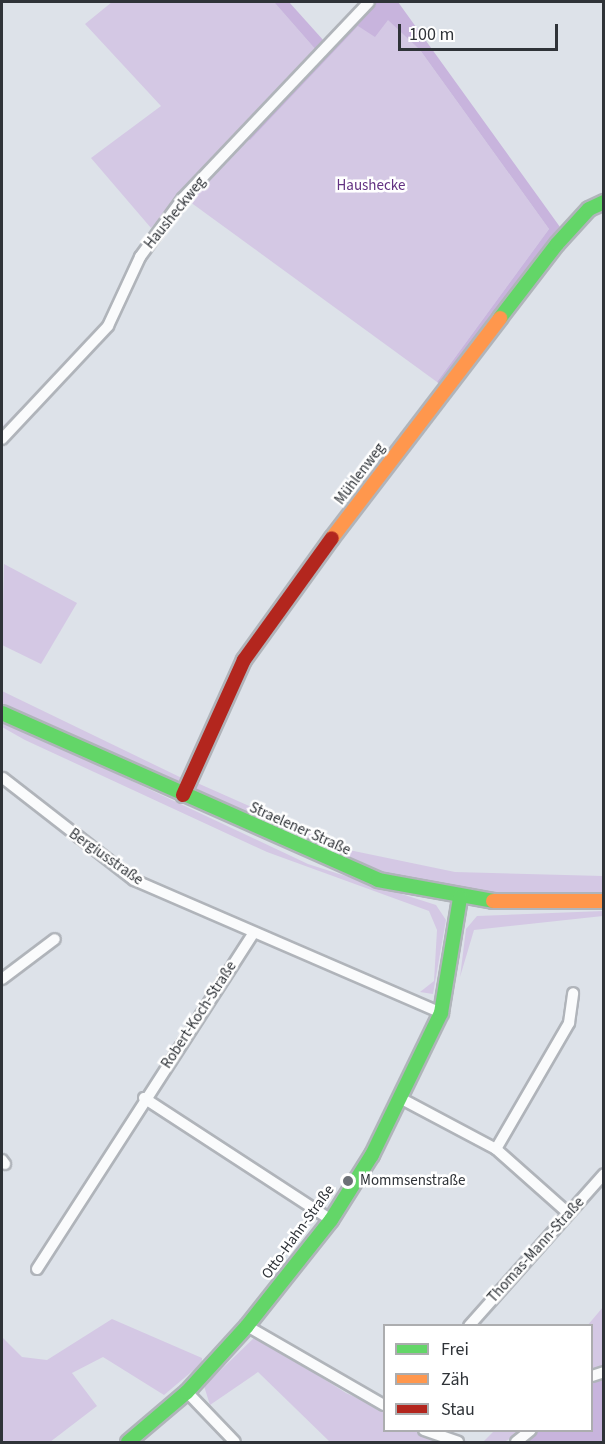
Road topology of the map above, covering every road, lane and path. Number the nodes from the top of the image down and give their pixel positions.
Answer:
1 (369, 2) edge
2 (603, 202) edge
3 (2, 439) edge
4 (2, 713) edge
5 (3, 778) dead end
6 (183, 795) junction
7 (460, 898) junction
8 (603, 901) edge
9 (253, 934) junction
10 (56, 939) dead end
11 (2, 979) edge
12 (573, 993) dead end
13 (441, 1013) junction
14 (144, 1098) junction
15 (400, 1098) junction
16 (496, 1149) junction
17 (603, 1174) edge
18 (568, 1213) junction
19 (331, 1220) junction
20 (37, 1269) dead end
21 (471, 1324) edge
22 (247, 1326) junction
23 (187, 1392) junction
24 (383, 1404) edge
25 (427, 1432) edge
26 (530, 1432) edge
27 (128, 1443) edge
28 (235, 1443) edge
29 (458, 1443) edge
30 (516, 1443) edge

1 - 3 street, Hausheckweg
2 - 6 street, Mühlenweg
4 - 6 street, Straelener Straße
5 - 9 street, Bergiusstraße
6 - 7 street, Straelener Straße
7 - 8 street, Straelener Straße
7 - 13 street, Otto-Hahn-Straße
9 - 13 street
9 - 14 street, Robert-Koch-Straße
10 - 11 street
12 - 16 street
13 - 15 street, Otto-Hahn-Straße
14 - 19 street
14 - 20 street, Robert-Koch-Straße
15 - 16 street
15 - 19 street, Otto-Hahn-Straße
16 - 18 street
17 - 18 street, Thomas-Mann-Straße
18 - 21 street, Thomas-Mann-Straße
19 - 22 street, Otto-Hahn-Straße
22 - 23 street, Otto-Hahn-Straße
22 - 24 street
23 - 27 street, Otto-Hahn-Straße
23 - 28 street
25 - 29 street
26 - 30 street

